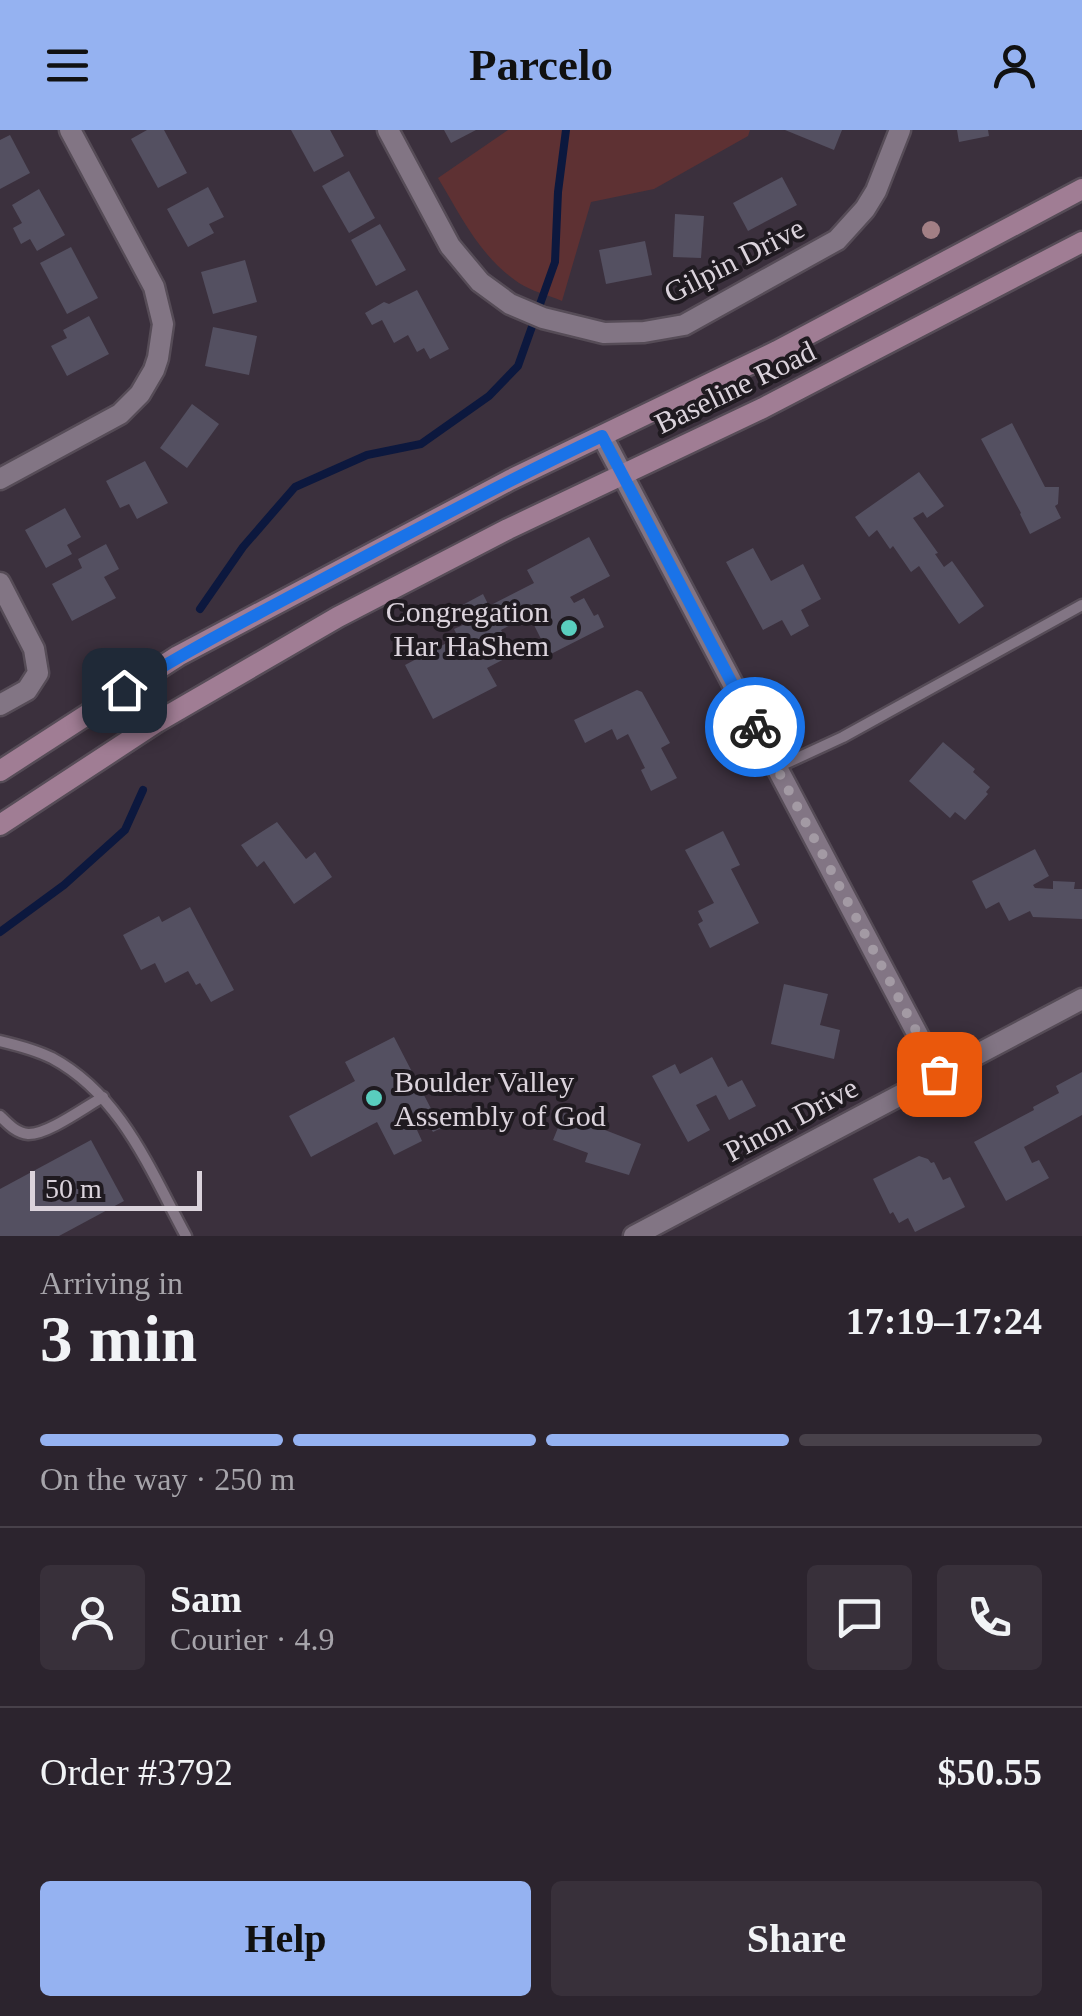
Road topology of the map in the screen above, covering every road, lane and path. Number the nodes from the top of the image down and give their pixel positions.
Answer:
1 (70, 130) edge
2 (388, 130) edge
3 (900, 130) edge
4 (1082, 188) edge
5 (1082, 242) edge
6 (602, 436) junction
7 (622, 476) junction
8 (0, 480) edge
9 (0, 583) edge
10 (1082, 605) edge
11 (0, 705) edge
12 (777, 768) junction
13 (0, 771) edge
14 (0, 825) edge
15 (1082, 998) edge
16 (0, 1040) edge
17 (939, 1074) junction
18 (102, 1097) junction
19 (0, 1116) edge
20 (186, 1236) edge
21 (634, 1236) edge

1 - 8 street
2 - 3 street, Gilpin Drive
4 - 6 main road, Baseline Road
5 - 7 main road, Baseline Road
6 - 7 street
6 - 13 main road, Baseline Road
7 - 12 street
7 - 14 main road, Baseline Road
9 - 11 street
10 - 12 lane
12 - 17 street
15 - 17 street, Pinon Drive
16 - 18 lane
17 - 21 street, Pinon Drive
18 - 19 lane
18 - 20 lane

